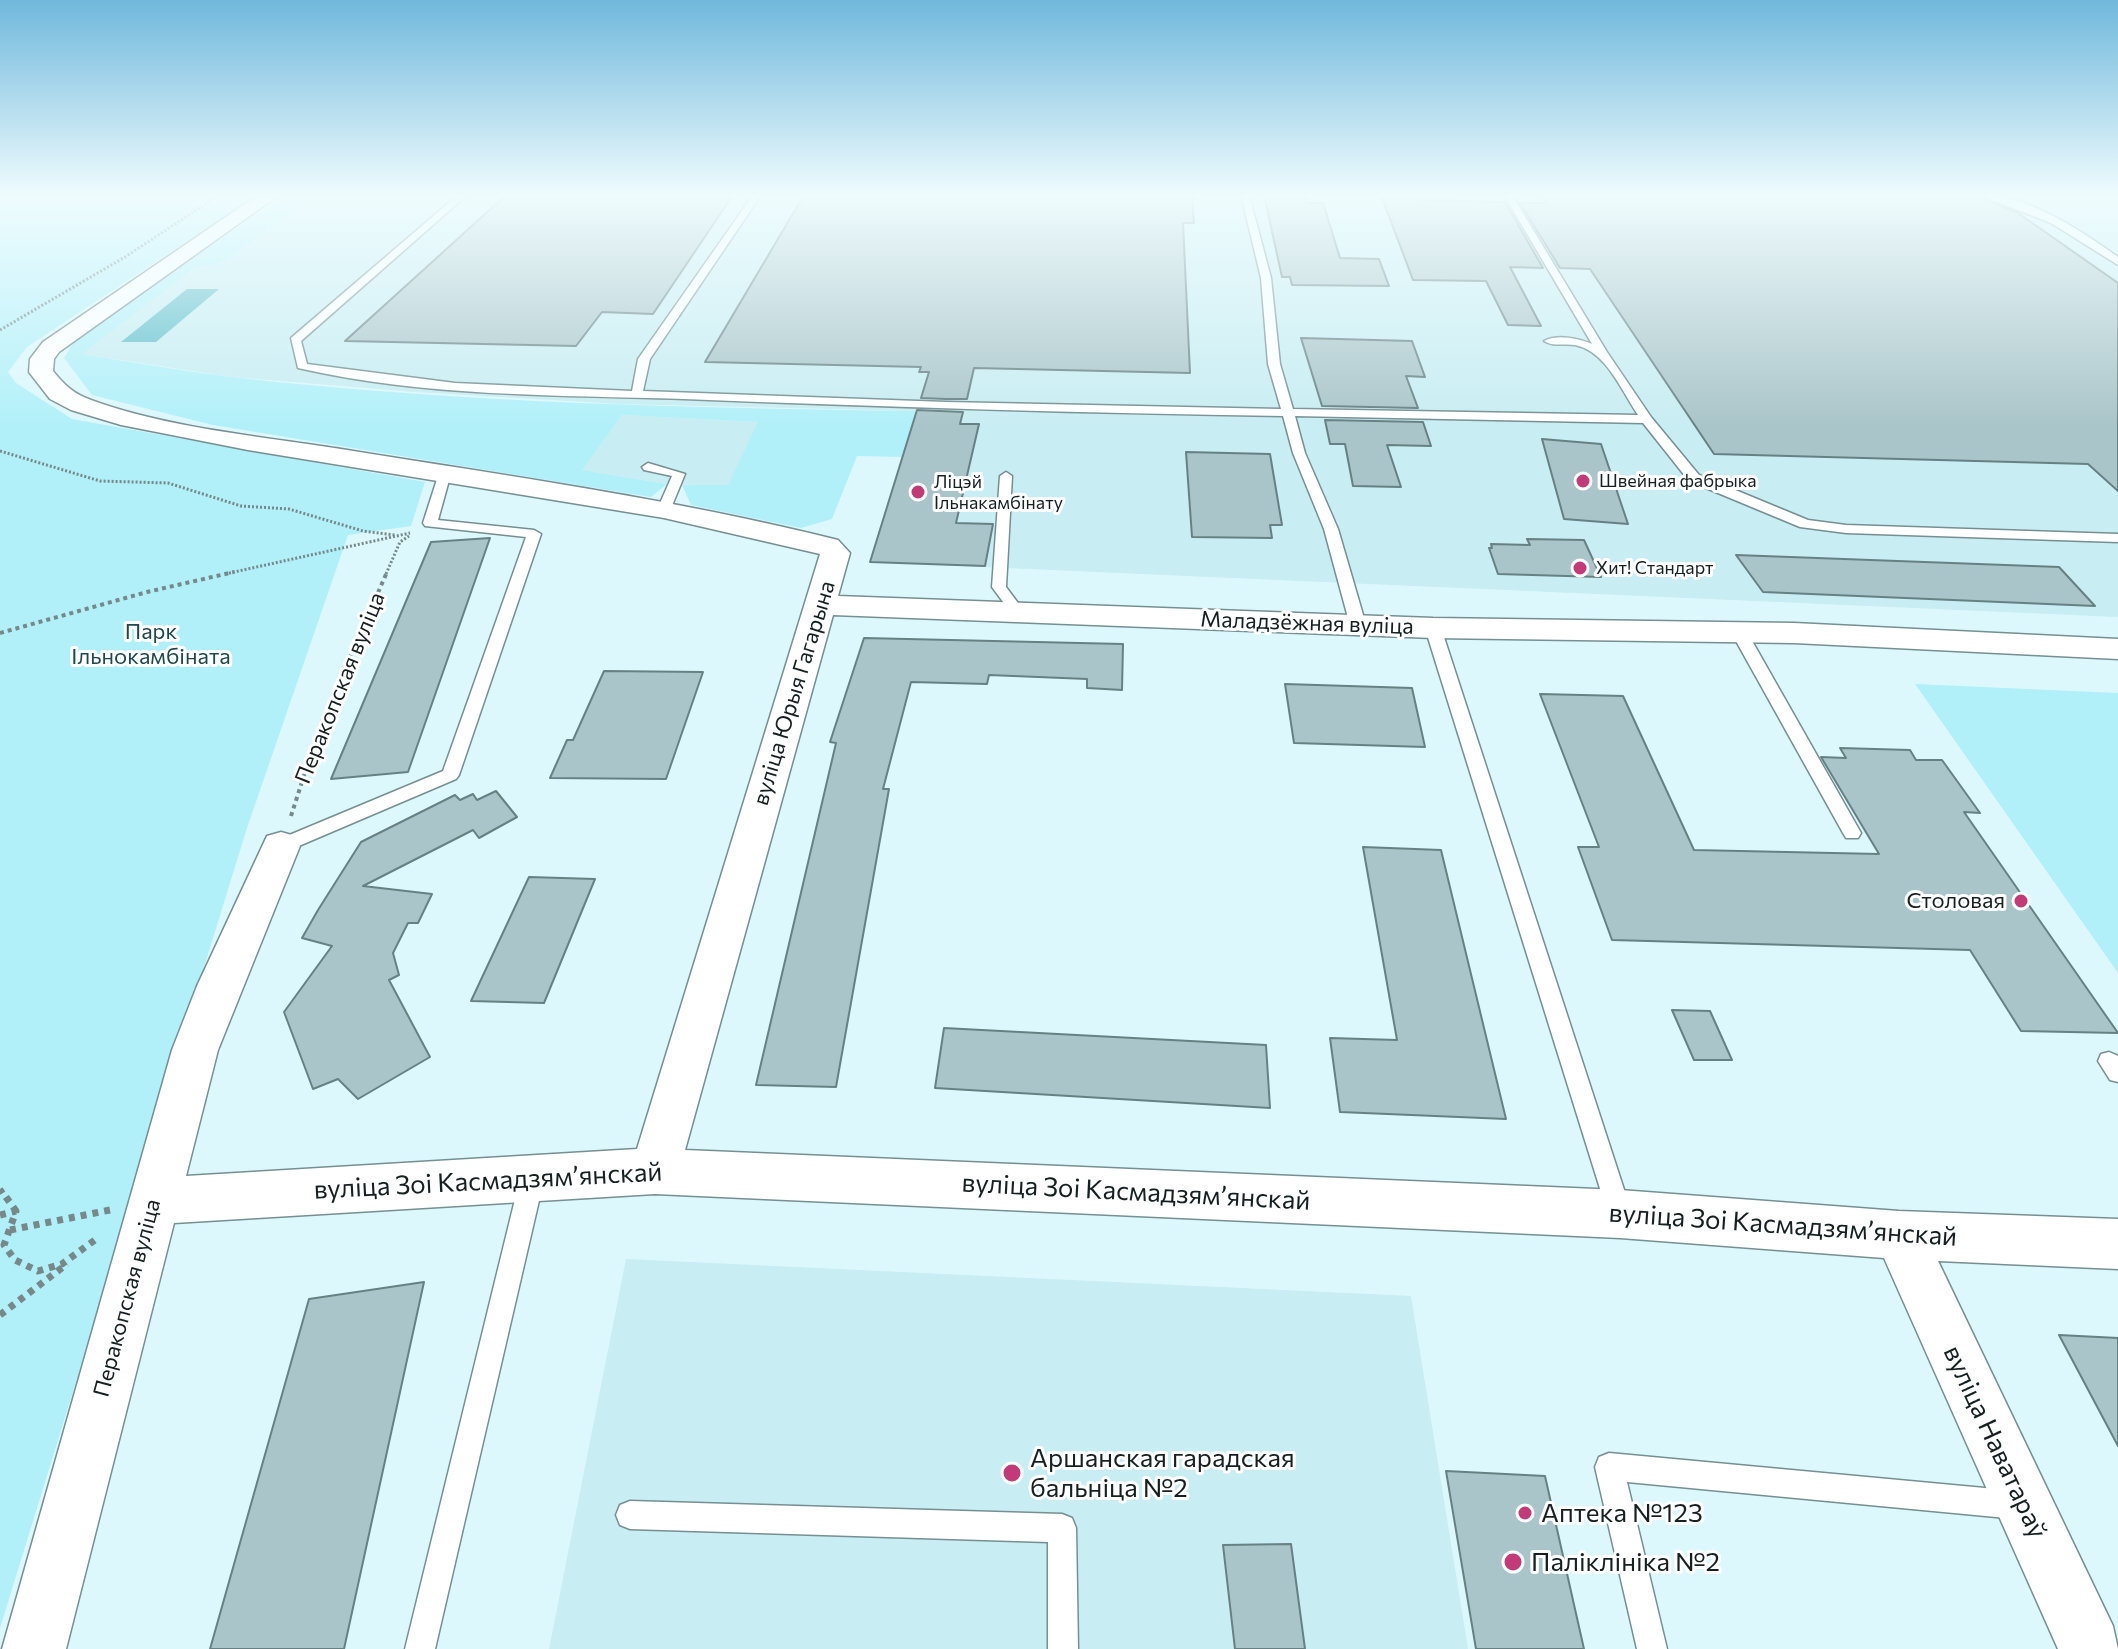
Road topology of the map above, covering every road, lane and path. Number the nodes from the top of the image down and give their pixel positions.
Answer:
1 (99, 272) edge
2 (156, 272) edge
3 (374, 272) edge
4 (704, 272) edge
5 (1264, 272) edge
6 (1554, 272) edge
7 (0, 330) edge
8 (1549, 341) dead end
9 (1602, 352) junction
10 (637, 394) junction
11 (1287, 411) junction
12 (1646, 419) junction
13 (0, 451) edge
14 (648, 467) dead end
15 (445, 473) junction
16 (1006, 476) dead end
17 (664, 510) junction
18 (401, 536) junction
19 (2118, 538) edge
20 (820, 605) junction
21 (1017, 611) junction
22 (1358, 625) junction
23 (1433, 628) junction
24 (1739, 632) junction
25 (0, 633) edge
26 (2118, 649) edge
27 (1852, 833) dead end
28 (281, 846) junction
29 (655, 1171) junction
30 (532, 1176) junction
31 (0, 1189) edge
32 (153, 1201) junction
33 (16, 1211) junction
34 (1620, 1214) junction
35 (0, 1215) edge
36 (9, 1230) junction
37 (1899, 1235) junction
38 (2118, 1244) edge
39 (2, 1245) edge
40 (74, 1258) junction
41 (0, 1315) edge
42 (2027, 1506) junction
43 (630, 1515) dead end
44 (34, 1649) edge
45 (420, 1649) edge
46 (1063, 1649) edge
47 (1652, 1649) edge
48 (2090, 1649) edge

1 - 7 path
2 - 15 street
3 - 10 lane
4 - 10 lane
5 - 11 lane
6 - 9 lane
8 - 9 lane
9 - 12 lane
10 - 11 lane
11 - 12 lane
11 - 22 lane
12 - 19 lane
13 - 18 path
14 - 17 lane
15 - 17 street, вуліца Юрыя Гагарына
15 - 28 lane
16 - 21 lane
17 - 20 street, вуліца Юрыя Гагарына
18 - 25 path
18 - 28 path, Перакопская вуліца
20 - 21 street, Маладзёжная вуліца
20 - 29 street, вуліца Юрыя Гагарына
21 - 22 street, Маладзёжная вуліца
22 - 23 street, Маладзёжная вуліца
23 - 24 street, Маладзёжная вуліца
23 - 34 lane
24 - 26 street, Маладзёжная вуліца
24 - 27 lane
28 - 32 street, Перакопская вуліца
29 - 30 street, вуліца Зоі Касмадзямʼянскай
29 - 34 street, вуліца Зоі Касмадзямʼянскай
30 - 32 street, вуліца Зоі Касмадзямʼянскай
30 - 45 lane
31 - 33 path
32 - 36 path
32 - 40 path
32 - 44 street, Перакопская вуліца
33 - 35 path
33 - 36 path
34 - 37 street, вуліца Зоі Касмадзямʼянскай
36 - 39 path
37 - 38 street, вуліца Зоі Касмадзямʼянскай
37 - 42 street, вуліца Наватараў
39 - 40 path
40 - 41 path
42 - 47 lane
42 - 48 street, вуліца Наватараў
43 - 46 lane

